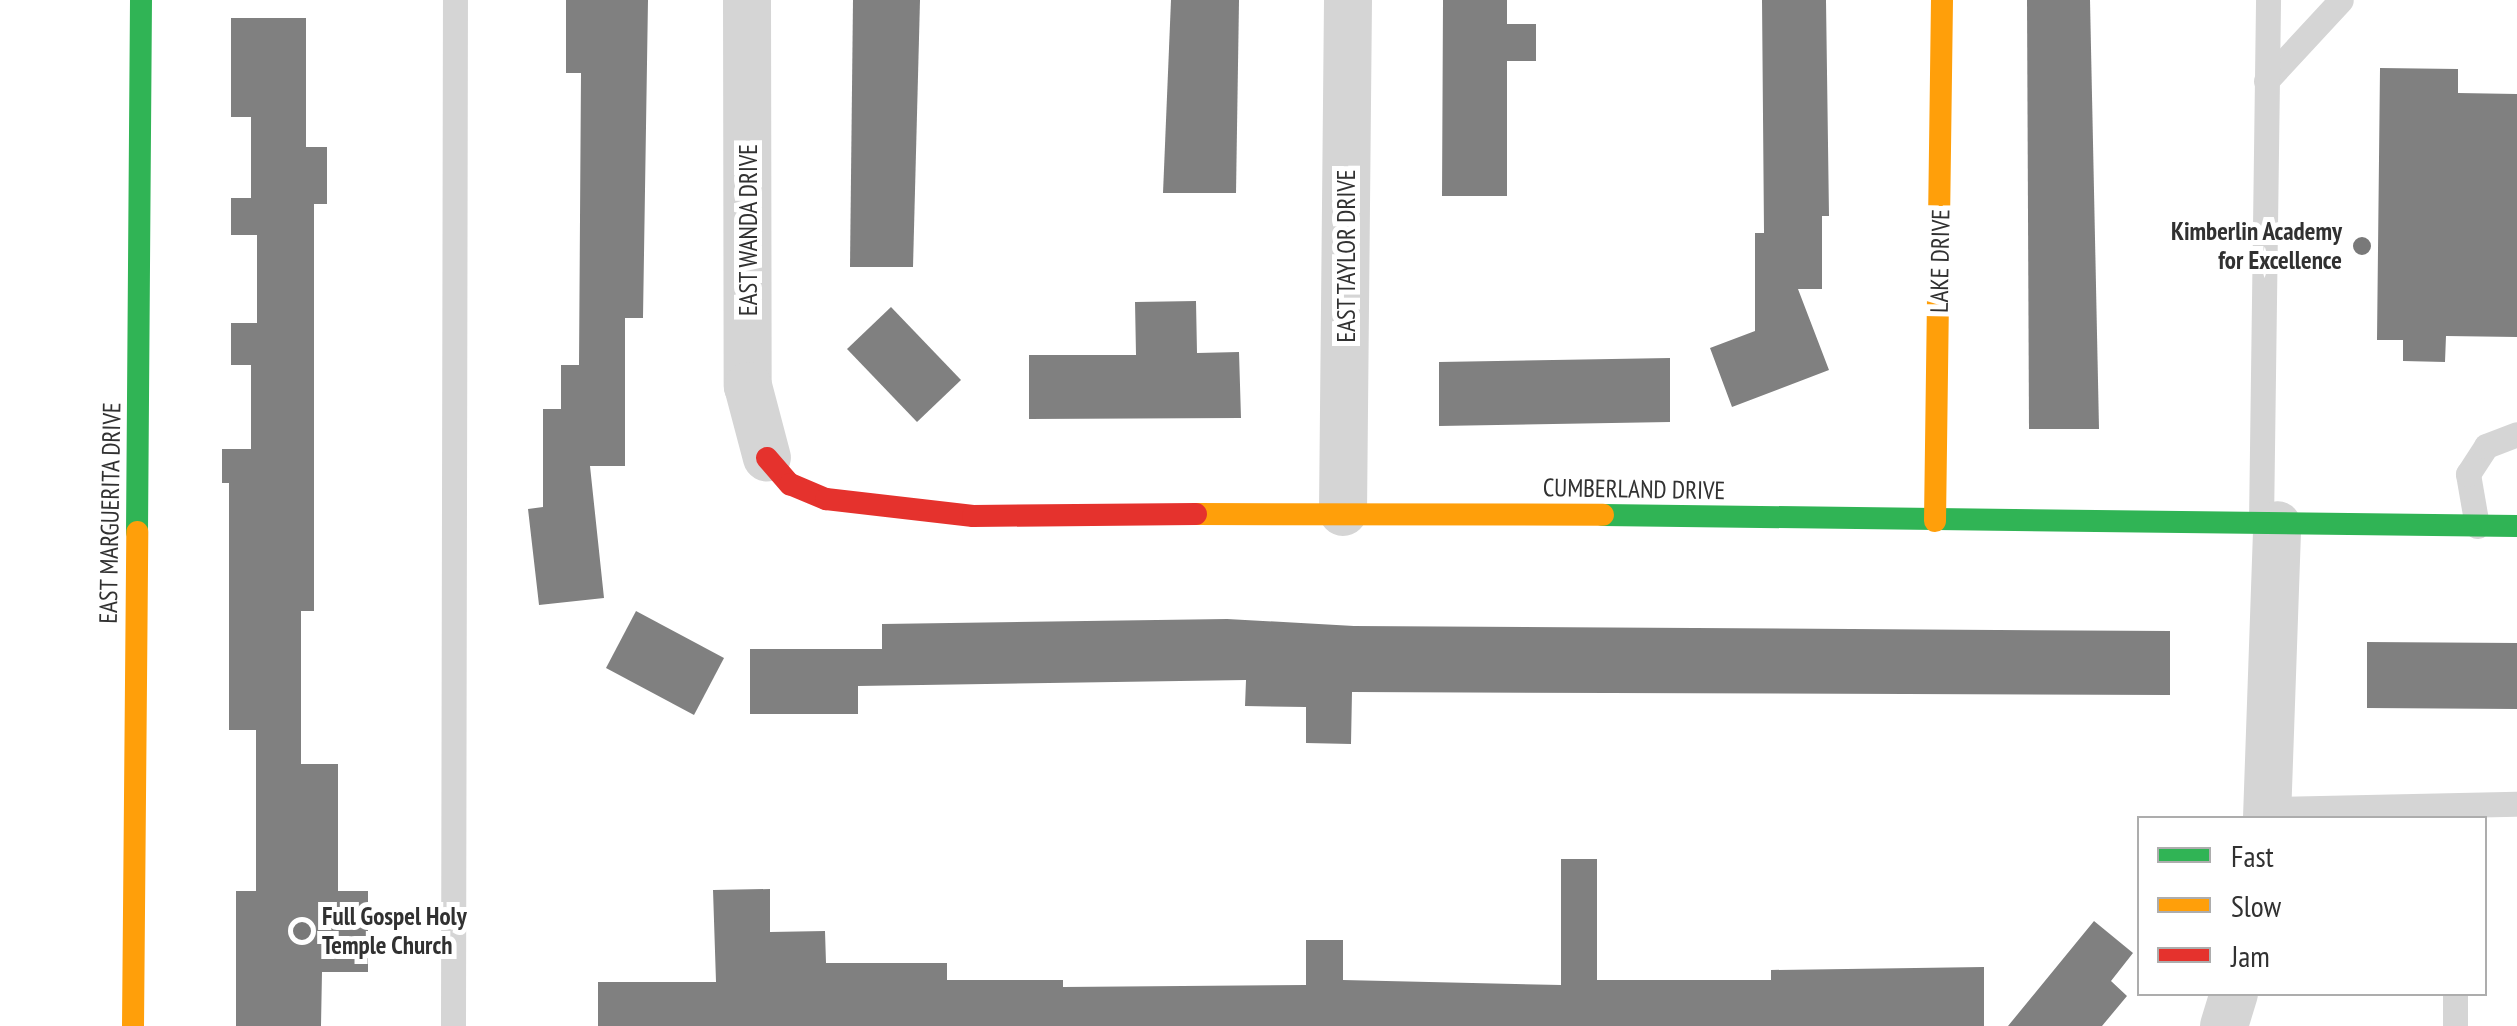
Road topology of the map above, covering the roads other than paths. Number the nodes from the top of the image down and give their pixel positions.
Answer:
1 (140, 0) edge
2 (455, 0) edge
3 (747, 0) edge
4 (1348, 0) edge
5 (1942, 0) edge
6 (2268, 0) edge
7 (2340, 0) edge
8 (2266, 81) junction
9 (2517, 434) edge
10 (767, 458) joint
11 (1344, 512) junction
12 (1935, 521) junction
13 (2269, 525) junction
14 (2477, 526) junction
15 (2517, 526) edge
16 (2517, 804) edge
17 (2268, 814) edge
18 (2233, 996) edge
19 (2455, 996) edge
20 (132, 1026) edge
21 (454, 1026) edge
22 (2224, 1026) edge
23 (2455, 1026) edge

1 - 20 street, EAST MARGUERITA DRIVE
2 - 21 lane
3 - 10 street, EAST WANDA DRIVE
4 - 11 street, EAST TAYLOR DRIVE
5 - 12 street, LAKE DRIVE
6 - 8 lane
7 - 8 lane
8 - 13 lane
9 - 14 lane
10 - 11 street, CUMBERLAND DRIVE
11 - 12 street, CUMBERLAND DRIVE
12 - 13 street, CUMBERLAND DRIVE
13 - 14 street, CUMBERLAND DRIVE
13 - 17 street
14 - 15 street, CUMBERLAND DRIVE
16 - 17 lane
18 - 22 street
19 - 23 lane

